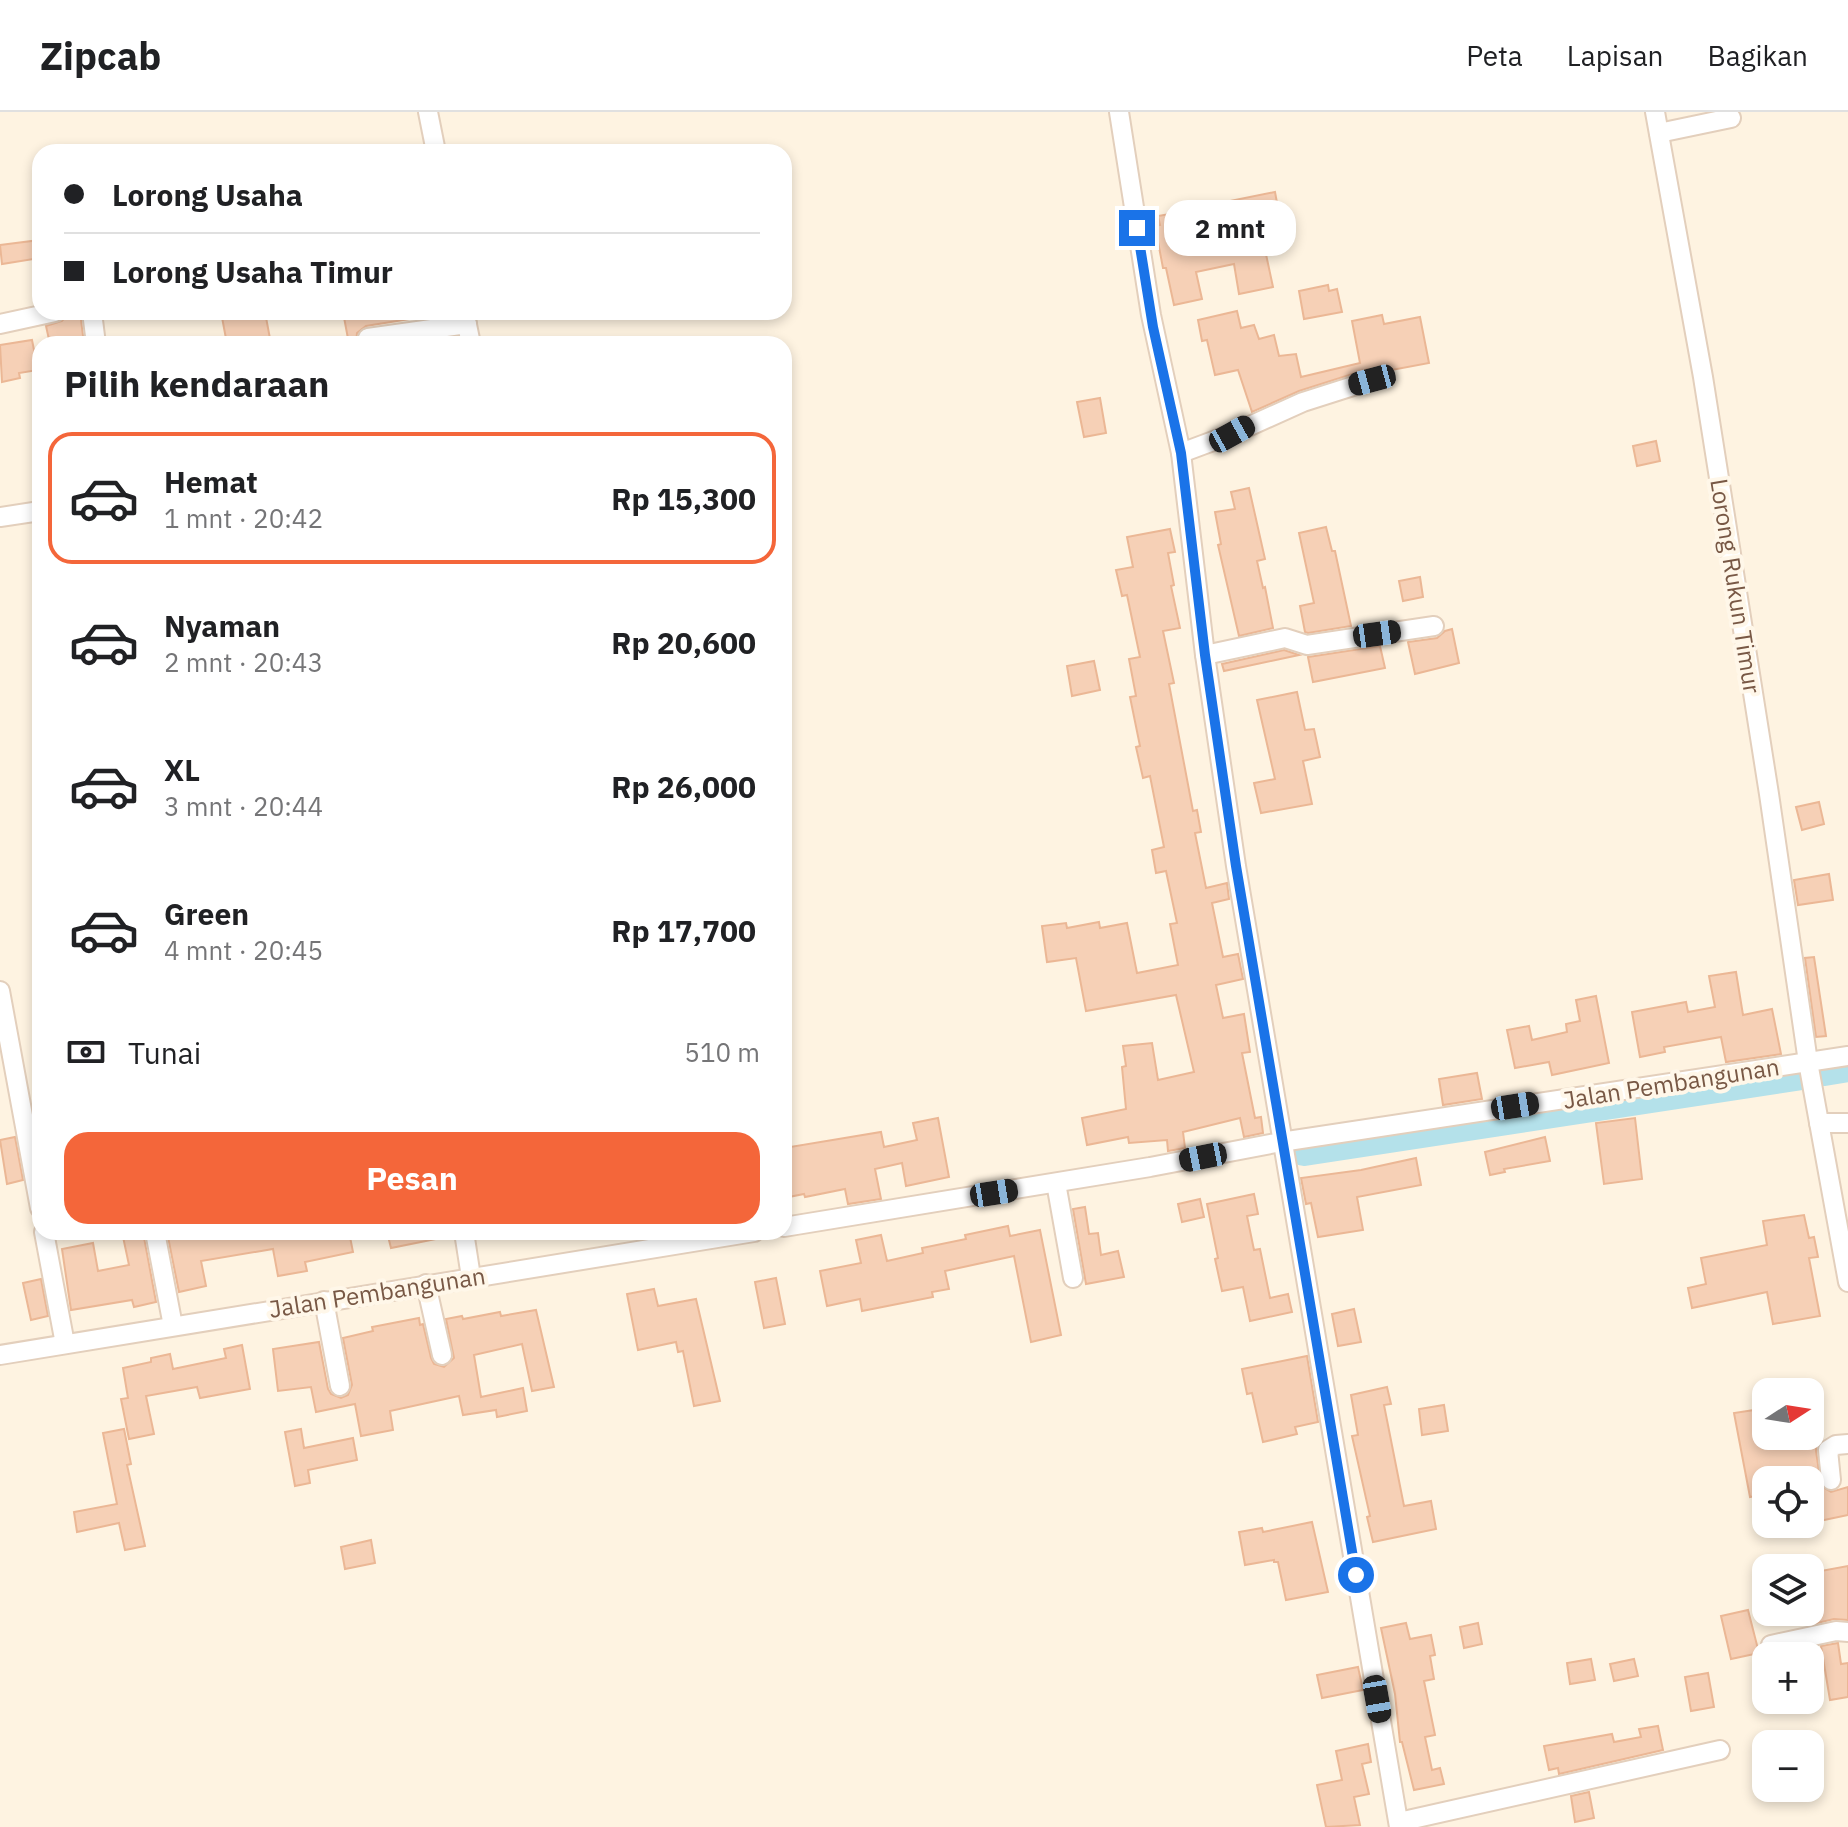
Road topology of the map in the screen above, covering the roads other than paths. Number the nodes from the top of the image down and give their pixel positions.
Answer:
1 (428, 112) edge
2 (1119, 112) edge
3 (1655, 112) edge
4 (1731, 118) dead end
5 (1659, 133) junction
6 (434, 144) edge
7 (32, 317) edge
8 (456, 320) edge
9 (0, 324) edge
10 (378, 336) edge
11 (1372, 380) dead end
12 (1181, 453) junction
13 (32, 512) edge
14 (0, 517) edge
15 (1434, 626) dead end
16 (1205, 655) junction
17 (0, 991) edge
18 (1848, 1056) edge
19 (1808, 1062) junction
20 (1819, 1123) junction
21 (1848, 1123) edge
22 (1281, 1142) junction
23 (32, 1165) edge
24 (1056, 1183) junction
25 (792, 1226) edge
26 (46, 1240) edge
27 (157, 1240) edge
28 (465, 1240) edge
29 (704, 1240) edge
30 (471, 1277) junction
31 (1073, 1278) dead end
32 (1848, 1282) edge
33 (426, 1284) junction
34 (324, 1301) junction
35 (173, 1326) junction
36 (65, 1344) junction
37 (0, 1355) edge
38 (442, 1355) dead end
39 (340, 1386) dead end
40 (1848, 1444) edge
41 (1831, 1480) dead end
42 (1848, 1632) edge
43 (1785, 1642) edge
44 (1720, 1750) dead end
45 (1399, 1825) edge

1 - 6 street
2 - 12 street
3 - 5 street, Lorong Rukun Timur
4 - 5 street
5 - 19 street, Lorong Rukun Timur
7 - 9 street
8 - 10 street
11 - 12 street
12 - 16 street
13 - 14 street
15 - 16 street
16 - 22 street
17 - 23 street
18 - 19 street, Jalan Pembangunan
19 - 20 street, Lorong Rukun Timur
19 - 22 street, Jalan Pembangunan
20 - 21 street
20 - 32 street, Lorong Rukun Timur
22 - 24 street, Jalan Pembangunan
22 - 45 street
24 - 25 street, Jalan Pembangunan
24 - 31 street
26 - 36 street
27 - 35 street
28 - 30 street
29 - 30 street, Jalan Pembangunan
30 - 33 street, Jalan Pembangunan
33 - 34 street, Jalan Pembangunan
33 - 38 street
34 - 35 street, Jalan Pembangunan
34 - 39 street
35 - 36 street, Jalan Pembangunan
36 - 37 street, Jalan Pembangunan
40 - 41 street
42 - 43 street
44 - 45 street

